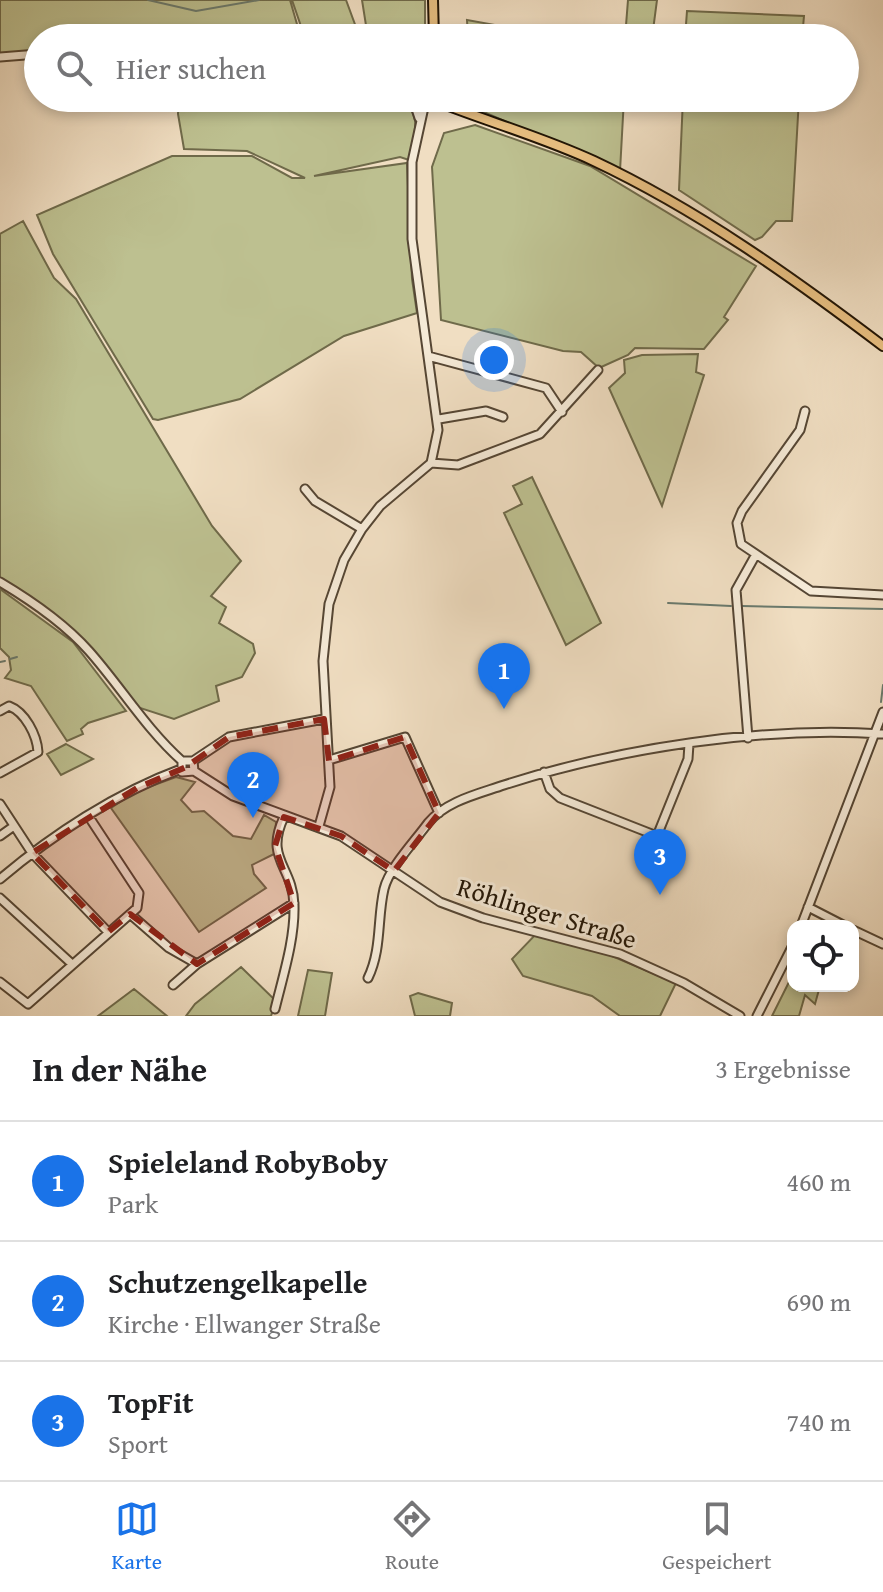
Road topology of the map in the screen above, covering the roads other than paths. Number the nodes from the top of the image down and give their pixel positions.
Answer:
1 (433, 0) edge
2 (434, 24) edge
3 (24, 55) edge
4 (0, 57) edge
5 (418, 112) edge
6 (424, 112) edge
7 (469, 112) edge
8 (419, 129) junction
9 (883, 346) edge
10 (428, 356) junction
11 (598, 370) dead end
12 (805, 411) dead end
13 (562, 412) junction
14 (503, 417) dead end
15 (439, 419) junction
16 (431, 463) junction
17 (305, 489) dead end
18 (362, 529) junction
19 (755, 556) junction
20 (0, 582) edge
21 (883, 595) edge
22 (0, 711) edge
23 (883, 712) edge
24 (324, 719) junction
25 (879, 734) edge
26 (748, 738) junction
27 (689, 744) junction
28 (329, 760) junction
29 (193, 761) junction
30 (181, 765) junction
31 (194, 771) junction
32 (544, 772) junction
33 (0, 773) edge
34 (0, 804) edge
35 (439, 813) junction
36 (89, 817) junction
37 (284, 817) junction
38 (14, 826) junction
39 (319, 826) junction
40 (0, 836) edge
41 (32, 853) junction
42 (394, 871) junction
43 (0, 879) edge
44 (0, 898) edge
45 (294, 903) junction
46 (808, 907) junction
47 (130, 914) junction
48 (803, 920) edge
49 (833, 920) edge
50 (108, 932) junction
51 (859, 933) edge
52 (883, 944) edge
53 (787, 957) edge
54 (72, 964) junction
55 (197, 964) junction
56 (368, 978) dead end
57 (0, 982) edge
58 (173, 985) dead end
59 (765, 1002) junction
60 (275, 1009) dead end
61 (740, 1016) edge
62 (757, 1016) edge
63 (765, 1016) edge

1 - 2 main road
3 - 4 street
5 - 8 street
6 - 8 street
7 - 9 main road
8 - 10 street
10 - 13 street
10 - 15 street
11 - 13 street
12 - 19 street
13 - 16 street
14 - 15 street
15 - 16 street
16 - 18 street
17 - 18 street
18 - 24 street
19 - 21 street
19 - 26 street
20 - 30 street
22 - 33 street
23 - 25 street
24 - 28 street
24 - 29 street
25 - 26 street
25 - 46 street
26 - 27 street
27 - 32 street
27 - 32 street
28 - 35 street
28 - 39 street
29 - 30 street
29 - 31 street
30 - 31 street
30 - 36 street
31 - 37 street, Röhlinger Straße
32 - 35 street
34 - 38 street
35 - 42 street
36 - 41 street
36 - 47 street
37 - 39 street, Röhlinger Straße
37 - 45 street
38 - 40 street
38 - 41 street
39 - 42 street, Röhlinger Straße
41 - 43 street
41 - 50 street
42 - 56 street
42 - 61 street, Röhlinger Straße
44 - 54 street
45 - 55 street
45 - 60 street
46 - 48 street
46 - 49 street
47 - 50 street
47 - 55 street
50 - 54 street
51 - 52 street
53 - 59 street
54 - 57 street
55 - 58 street
59 - 62 street
59 - 63 street

